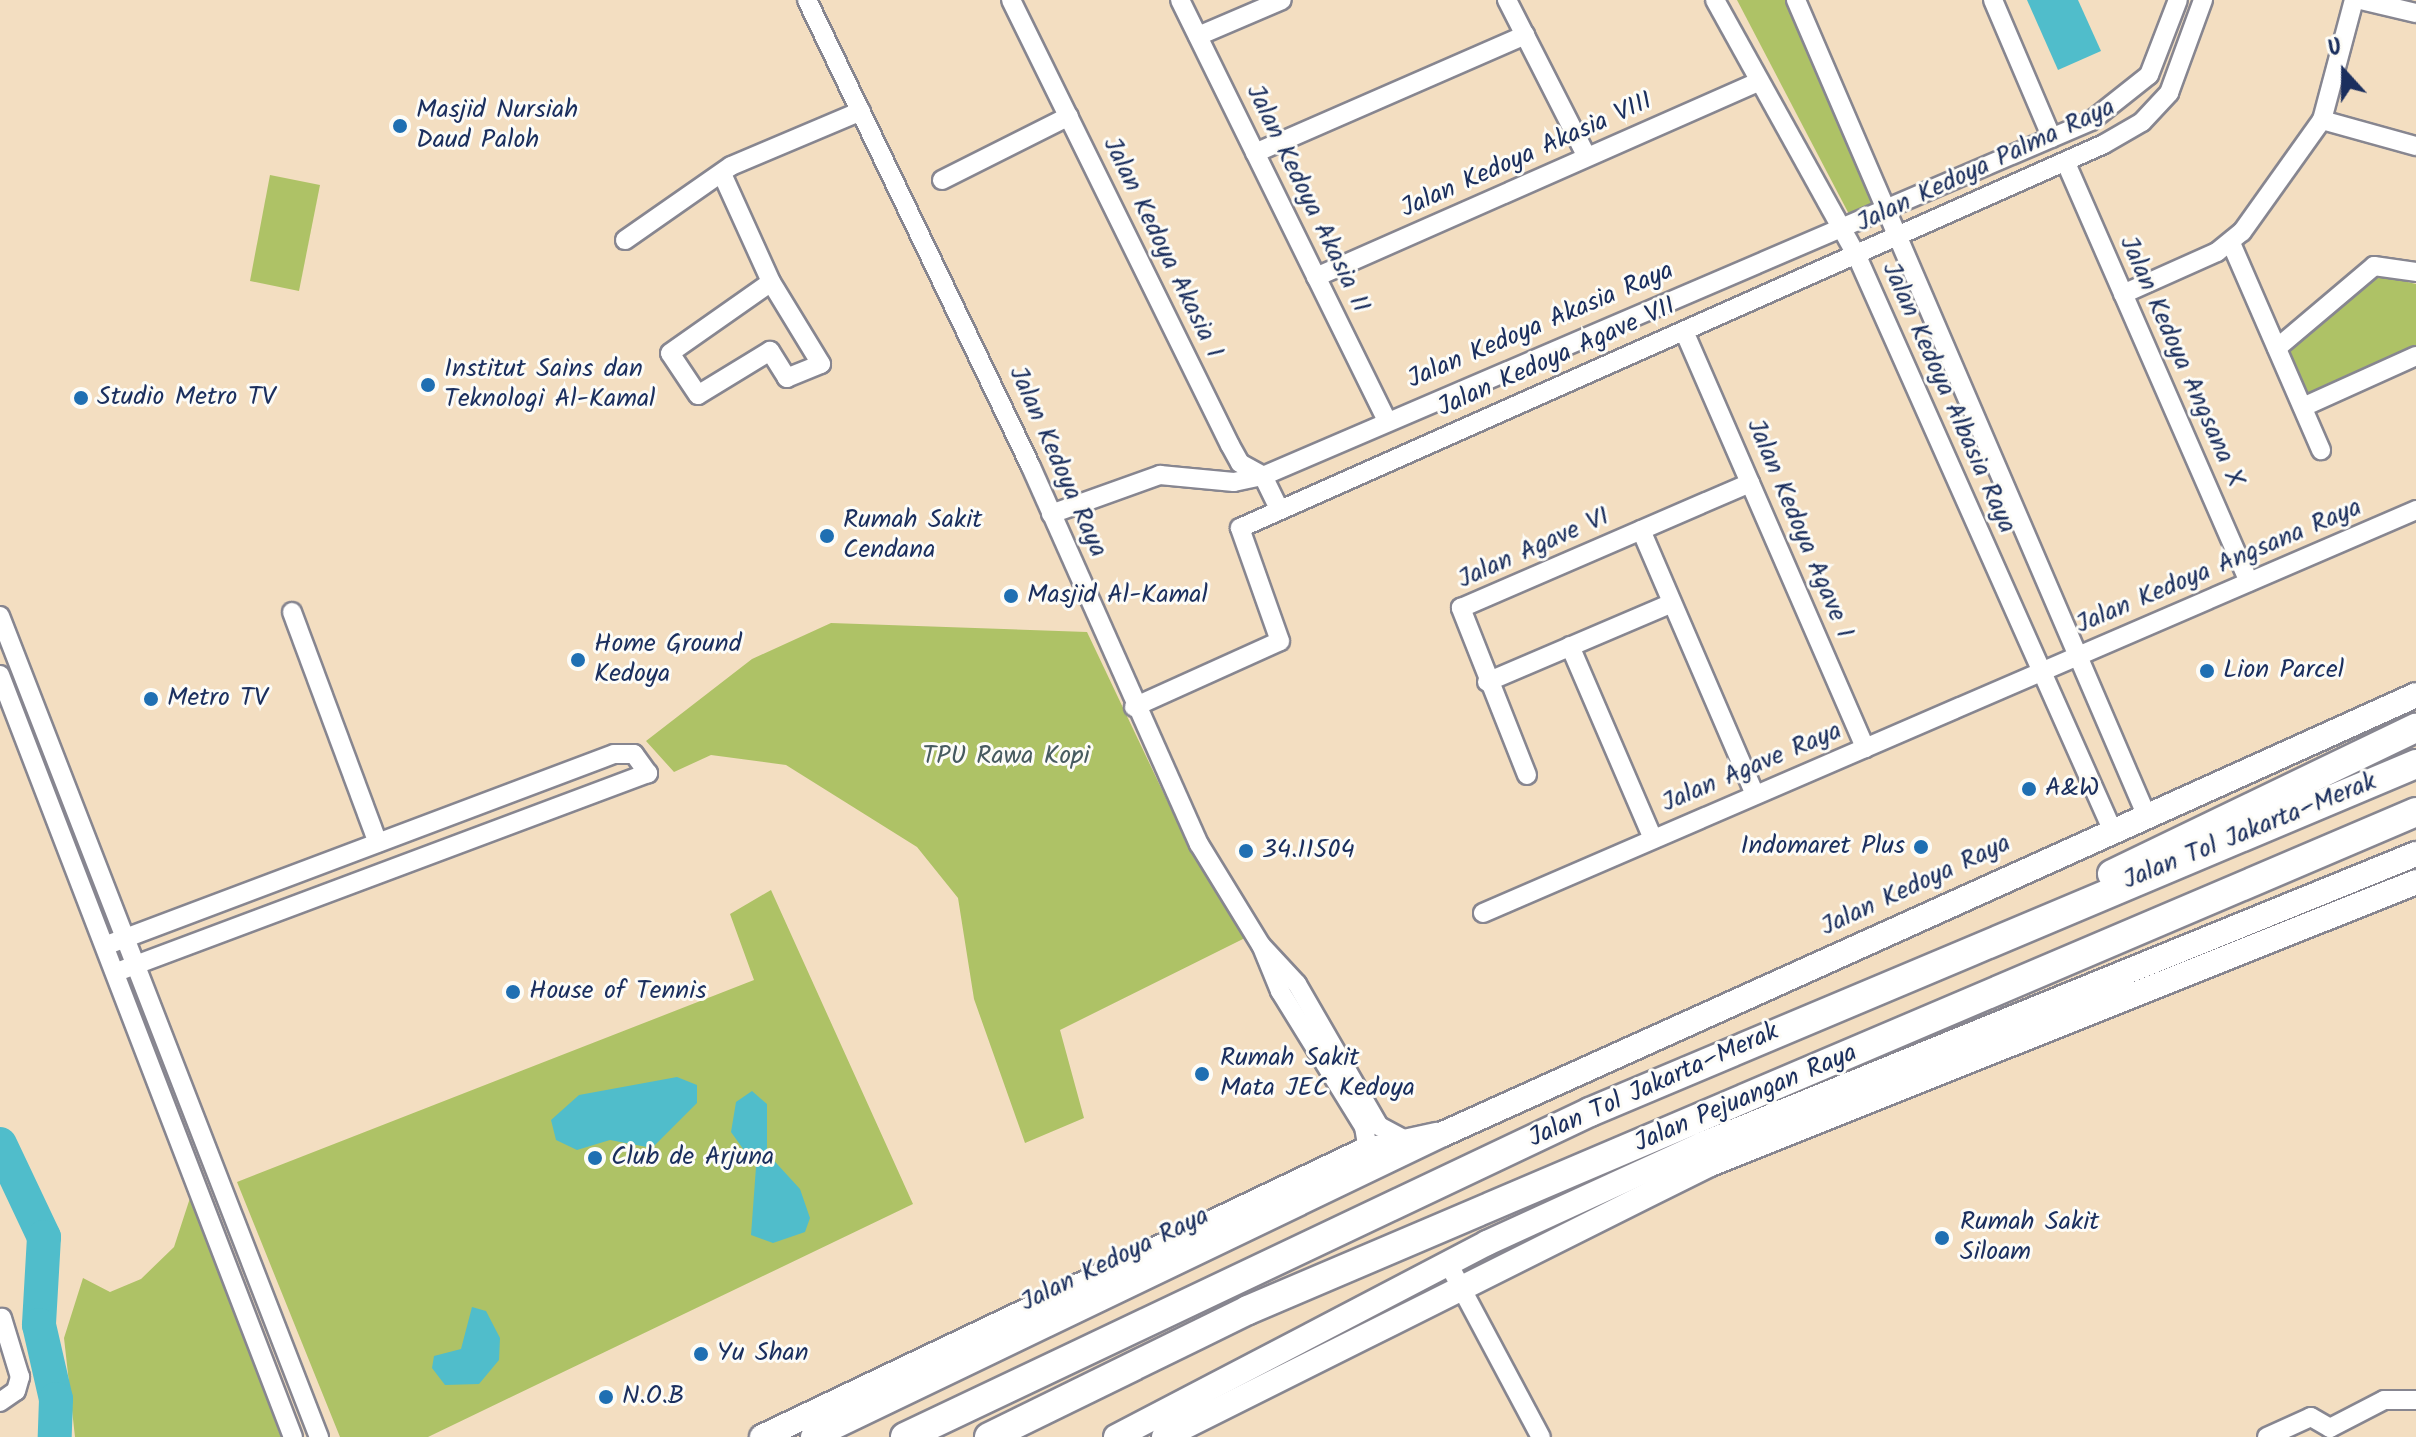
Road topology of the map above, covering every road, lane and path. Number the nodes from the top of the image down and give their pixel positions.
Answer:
1 (807, 0) edge
2 (1011, 0) edge
3 (1180, 0) edge
4 (1282, 0) edge
5 (1507, 0) edge
6 (1715, 0) edge
7 (1796, 0) edge
8 (1993, 0) edge
9 (2178, 0) edge
10 (2203, 0) edge
11 (2354, 0) edge
12 (2361, 0) edge
13 (2416, 13) edge
14 (1525, 35) junction
15 (1198, 36) junction
16 (1758, 82) junction
17 (861, 111) junction
18 (1069, 116) junction
19 (2322, 120) junction
20 (2052, 138) junction
21 (2416, 146) edge
22 (1255, 153) junction
23 (1587, 157) junction
24 (2066, 163) junction
25 (723, 176) junction
26 (942, 180) dead end
27 (1883, 207) junction
28 (1840, 226) junction
29 (1895, 238) junction
30 (625, 240) dead end
31 (2231, 243) junction
32 (1856, 254) junction
33 (2416, 272) edge
34 (1316, 277) junction
35 (771, 282) junction
36 (2123, 294) junction
37 (1684, 331) junction
38 (2277, 348) junction
39 (2416, 356) edge
40 (2303, 407) junction
41 (1387, 420) junction
42 (2321, 450) dead end
43 (1263, 476) junction
44 (1750, 483) junction
45 (1278, 507) junction
46 (2416, 510) edge
47 (1051, 514) junction
48 (1641, 530) junction
49 (2249, 582) junction
50 (1672, 603) junction
51 (292, 612) dead end
52 (0, 616) edge
53 (1570, 646) junction
54 (2076, 657) junction
55 (2042, 672) junction
56 (0, 675) edge
57 (1487, 682) junction
58 (2416, 695) edge
59 (1134, 707) junction
60 (2416, 728) edge
61 (1865, 748) junction
62 (2416, 764) edge
63 (1527, 775) dead end
64 (1755, 795) junction
65 (2145, 812) junction
66 (2416, 812) edge
67 (2111, 827) junction
68 (1653, 839) junction
69 (378, 843) junction
70 (2416, 854) edge
71 (2416, 882) edge
72 (2054, 911) junction
73 (1483, 913) dead end
74 (125, 938) junction
75 (107, 945) junction
76 (1261, 945) junction
77 (135, 965) junction
78 (117, 972) junction
79 (1443, 1134) junction
80 (1403, 1139) junction
81 (1368, 1150) junction
82 (1454, 1275) junction
83 (2, 1318) dead end
84 (2416, 1400) edge
85 (0, 1402) edge
86 (293, 1437) edge
87 (319, 1437) edge
88 (762, 1437) edge
89 (813, 1437) edge
90 (905, 1437) edge
91 (989, 1437) edge
92 (1116, 1437) edge
93 (1164, 1437) edge
94 (1541, 1437) edge
95 (2267, 1437) edge

1 - 17 street, Jalan Kedoya Raya
2 - 18 street, Jalan Kedoya Akasia I
3 - 15 street, Jalan Kedoya Akasia II
4 - 15 street
5 - 14 street
6 - 16 street, Jalan Kedoya Albasia Raya
7 - 27 street, Jalan Kedoya Albasia Raya
8 - 20 street
9 - 20 street, Jalan Kedoya Palma Raya
10 - 24 street, Jalan Kedoya Palma Raya
11 - 19 street
12 - 13 street
14 - 22 street
14 - 23 street
15 - 22 street, Jalan Kedoya Akasia II
16 - 23 street, Jalan Kedoya Akasia VIII
16 - 28 street, Jalan Kedoya Albasia Raya
17 - 25 street
17 - 47 street, Jalan Kedoya Raya
18 - 26 street
18 - 43 street, Jalan Kedoya Akasia I
19 - 21 street
19 - 31 street
20 - 27 street, Jalan Kedoya Palma Raya
22 - 34 street, Jalan Kedoya Akasia II
23 - 34 street, Jalan Kedoya Akasia VIII
24 - 29 street, Jalan Kedoya Palma Raya
24 - 36 street, Jalan Kedoya Angsana X
25 - 30 street
25 - 35 street
27 - 28 street, Jalan Kedoya Palma Raya
27 - 29 street, Jalan Kedoya Albasia Raya
28 - 32 street, Jalan Kedoya Albasia Raya
28 - 41 street, Jalan Kedoya Akasia Raya
29 - 32 street, Jalan Kedoya Palma Raya
29 - 54 street, Jalan Kedoya Albasia Raya
31 - 36 street
31 - 38 street
32 - 37 street, Jalan Kedoya Agave VII
32 - 55 street, Jalan Kedoya Albasia Raya
33 - 38 street
34 - 41 street, Jalan Kedoya Akasia II
35 - 35 street
36 - 49 street, Jalan Kedoya Angsana X
37 - 44 street, Jalan Kedoya Agave I
37 - 45 street, Jalan Kedoya Agave VII
38 - 40 street
39 - 40 street
40 - 42 street
41 - 43 street, Jalan Kedoya Akasia Raya
43 - 45 street, Jalan Kedoya Akasia I
43 - 47 street, Jalan Kedoya Akasia Raya
44 - 48 street, Jalan Agave VI
44 - 61 street, Jalan Kedoya Agave I
45 - 59 street, Jalan Kedoya Agave VII
46 - 49 street, Jalan Kedoya Angsana Raya
47 - 59 street, Jalan Kedoya Raya
48 - 50 street
48 - 57 street, Jalan Agave VI
49 - 54 street, Jalan Kedoya Angsana Raya
50 - 53 street
50 - 64 street
51 - 69 street
52 - 74 street
53 - 57 street
53 - 68 street
54 - 55 street, Jalan Kedoya Angsana Raya
54 - 65 street, Jalan Kedoya Albasia Raya
55 - 61 street, Jalan Agave Raya
55 - 67 street, Jalan Kedoya Albasia Raya
56 - 75 street
57 - 63 street, Jalan Agave VI
58 - 65 main road, Jalan Kedoya Raya
59 - 76 street, Jalan Kedoya Raya
60 - 72 highway
61 - 64 street, Jalan Agave Raya
62 - 72 highway, Jalan Tol Jakarta–Merak
64 - 68 street, Jalan Agave Raya
65 - 67 main road, Jalan Kedoya Raya
66 - 91 highway, Jalan Tol Jakarta–Merak
67 - 79 main road, Jalan Kedoya Raya
68 - 73 street, Jalan Agave Raya
69 - 74 street
69 - 77 street
70 - 82 main road, Jalan Pejuangan Raya
71 - 82 main road, Jalan Pejuangan Raya
72 - 90 highway, Jalan Tol Jakarta–Merak
74 - 75 street
74 - 77 street
75 - 78 street
76 - 80 street, Jalan Kedoya Raya
76 - 81 street, Jalan Kedoya Raya
77 - 78 street
77 - 87 street
78 - 86 street
79 - 80 main road, Jalan Kedoya Raya
79 - 89 main road, Jalan Kedoya Raya
80 - 81 main road, Jalan Kedoya Raya
81 - 88 main road, Jalan Kedoya Raya
82 - 92 main road, Jalan Pejuangan Raya
82 - 93 main road, Jalan Pejuangan Raya
82 - 94 street
83 - 85 street
84 - 95 street

